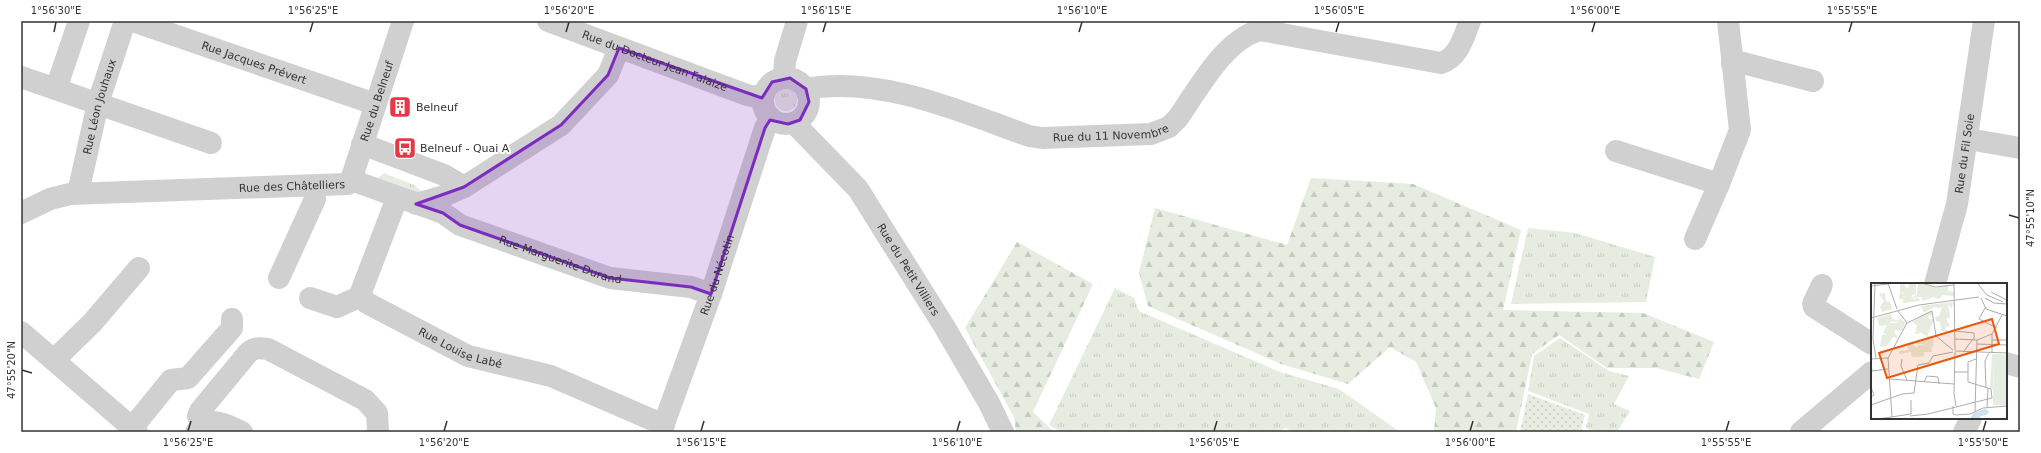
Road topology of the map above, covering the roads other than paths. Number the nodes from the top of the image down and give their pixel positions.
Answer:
1 (79, 21) edge
2 (125, 21) edge
3 (133, 21) edge
4 (403, 21) edge
5 (548, 21) edge
6 (797, 21) edge
7 (1470, 21) edge
8 (1728, 21) edge
9 (1984, 21) edge
10 (619, 48) junction
11 (1732, 63) junction
12 (21, 77) edge
13 (784, 78) junction
14 (1813, 81) dead end
15 (56, 89) junction
16 (806, 89) junction
17 (98, 103) junction
18 (375, 104) junction
19 (767, 108) junction
20 (794, 123) junction
21 (1968, 140) junction
22 (211, 143) dead end
23 (2020, 148) edge
24 (360, 151) junction
25 (1616, 151) dead end
26 (351, 180) junction
27 (1719, 184) junction
28 (314, 186) junction
29 (454, 191) junction
30 (78, 194) junction
31 (406, 201) junction
32 (21, 213) edge
33 (1695, 239) dead end
34 (139, 268) dead end
35 (279, 278) dead end
36 (1935, 283) edge
37 (1822, 285) dead end
38 (711, 294) junction
39 (361, 296) junction
40 (310, 298) dead end
41 (232, 319) dead end
42 (21, 332) edge
43 (1871, 343) edge
44 (54, 360) junction
45 (2007, 363) edge
46 (2020, 367) edge
47 (1871, 373) edge
48 (1970, 419) edge
49 (200, 428) edge
50 (662, 428) edge
51 (134, 430) edge
52 (242, 432) edge
53 (378, 432) edge
54 (1003, 432) edge
55 (1801, 432) edge
56 (1964, 432) edge

1 - 15 street
2 - 17 street, Rue Léon Jouhaux
3 - 18 street, Rue Jacques Prévert
4 - 18 street, Rue du Belneuf
5 - 10 street, Rue du Docteur Jean Falaize
6 - 13 street
7 - 16 street, Rue du 11 Novembre
8 - 11 street
9 - 21 street, Rue du Fil Soie
10 - 19 street, Rue du Docteur Jean Falaize
10 - 29 street
11 - 14 street
11 - 27 street
12 - 15 street
13 - 16 street
13 - 19 street, Rue du Nécotin
15 - 17 street
16 - 20 street
17 - 22 street
17 - 30 street, Rue Léon Jouhaux
18 - 24 street, Rue du Belneuf
19 - 20 street
19 - 38 street, Rue du Nécotin
20 - 54 street, Rue du Petit Villiers
21 - 23 street
21 - 36 street, Rue du Fil Soie
24 - 26 street, Rue du Belneuf
24 - 29 street
25 - 27 street
26 - 28 street, Rue des Châtelliers
26 - 31 street, Rue des Châtelliers
27 - 33 street
28 - 30 street, Rue des Châtelliers
28 - 35 street
29 - 31 street
30 - 32 street, Rue des Châtelliers
31 - 38 street, Rue Marguerite Durand
31 - 39 street
34 - 44 street
37 - 43 street
38 - 50 street, Rue du Nécotin
39 - 40 street
39 - 50 street, Rue Louise Labé
41 - 51 street
42 - 44 street
44 - 51 street
45 - 46 street
47 - 55 street
48 - 56 street
49 - 52 street
49 - 53 street

